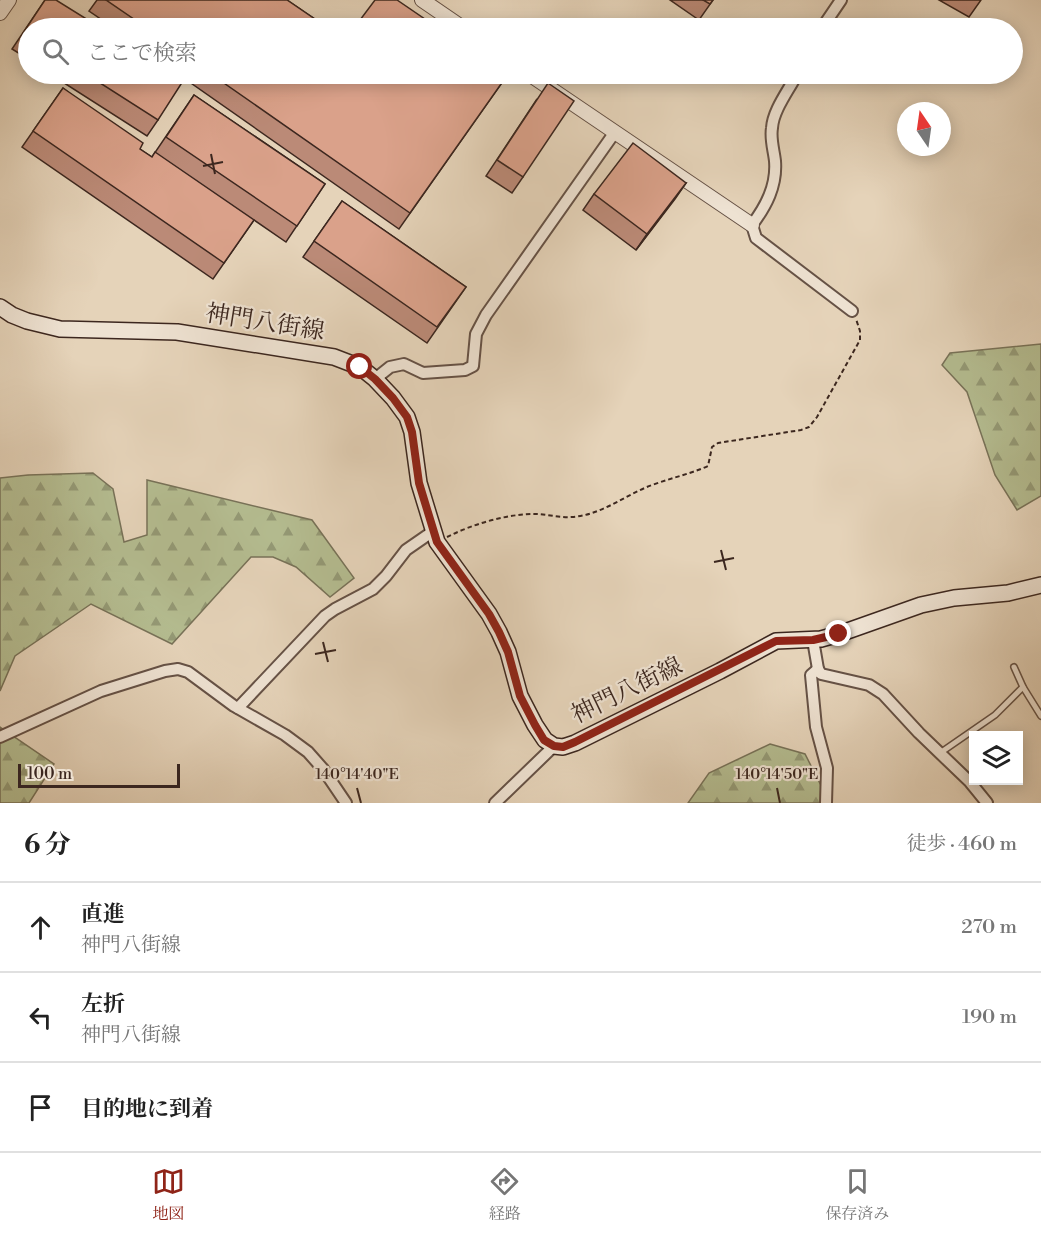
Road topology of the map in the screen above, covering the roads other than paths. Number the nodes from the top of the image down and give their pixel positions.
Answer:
1 (9, 0) edge
2 (422, 0) edge
3 (841, 0) edge
4 (0, 13) edge
5 (448, 18) edge
6 (829, 18) edge
7 (544, 84) edge
8 (792, 84) edge
9 (615, 132) junction
10 (752, 225) junction
11 (0, 307) edge
12 (852, 311) road end
13 (375, 379) junction
14 (435, 537) junction
15 (1041, 585) edge
16 (813, 640) junction
17 (1014, 667) dead end
18 (818, 669) junction
19 (1023, 687) junction
20 (238, 708) junction
21 (1041, 716) edge
22 (0, 737) edge
23 (554, 746) junction
24 (940, 753) junction
25 (346, 803) edge
26 (495, 803) edge
27 (825, 803) edge
28 (987, 803) edge

1 - 4 street
2 - 5 street
3 - 6 street
7 - 9 street
8 - 10 street
9 - 10 street
9 - 13 street
10 - 12 street
11 - 13 main road, 神門八街線
13 - 14 main road, 神門八街線
14 - 20 street
14 - 23 main road, 神門八街線
15 - 16 main road, 神門八街線
16 - 18 street
16 - 23 main road, 神門八街線
17 - 19 lane
18 - 24 street
18 - 27 street
19 - 21 lane
19 - 24 lane
20 - 22 street
20 - 25 street
23 - 26 street
24 - 28 street

